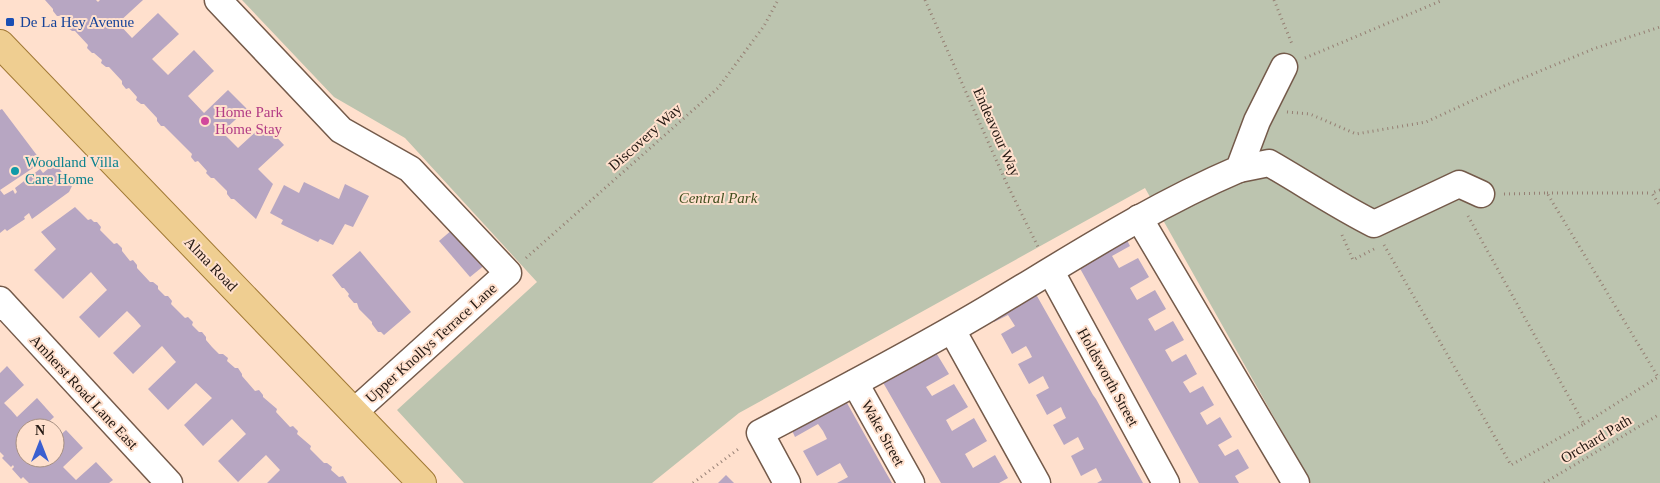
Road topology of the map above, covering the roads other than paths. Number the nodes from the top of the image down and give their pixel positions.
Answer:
1 (218, 0) edge
2 (0, 44) edge
3 (1293, 60) road end
4 (1239, 169) junction
5 (1473, 202) road end
6 (1139, 218) junction
7 (1051, 272) junction
8 (0, 300) edge
9 (952, 330) junction
10 (855, 383) junction
11 (354, 412) junction
12 (169, 483) edge
13 (422, 483) edge
14 (787, 483) edge
15 (911, 483) edge
16 (1037, 483) edge
17 (1166, 483) edge
18 (1296, 483) edge

1 - 11 street, Upper Knollys Terrace Lane
2 - 11 main road, Alma Road
3 - 4 street
4 - 5 street
4 - 6 street
6 - 7 street
6 - 18 street
7 - 9 street
7 - 17 street, Holdsworth Street
8 - 12 street, Amherst Road Lane East
9 - 10 street
9 - 16 street
10 - 14 street
10 - 15 street, Wake Street
11 - 13 main road, Alma Road

